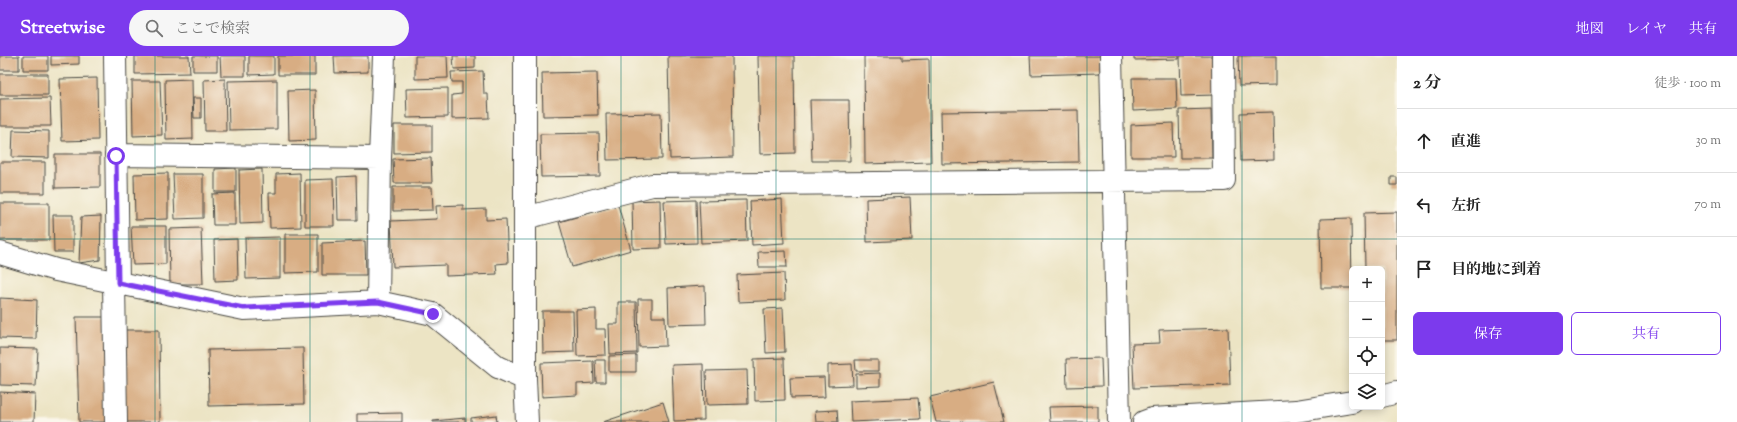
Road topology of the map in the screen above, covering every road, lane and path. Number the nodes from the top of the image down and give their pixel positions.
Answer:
1 (115, 56) edge
2 (384, 56) edge
3 (525, 56) edge
4 (1111, 56) edge
5 (1223, 56) edge
6 (116, 156) junction
7 (380, 158) junction
8 (1113, 181) junction
9 (525, 218) junction
10 (0, 253) edge
11 (116, 282) junction
12 (378, 302) junction
13 (525, 379) junction
14 (1397, 392) edge
15 (1385, 395) edge
16 (1349, 402) edge
17 (116, 422) edge
18 (527, 422) edge
19 (1119, 422) edge
20 (1144, 422) edge

1 - 6 street
2 - 7 street
3 - 9 street
4 - 8 street
5 - 8 street
6 - 7 street
6 - 11 street
7 - 12 street
8 - 9 street
8 - 19 street
9 - 13 street
10 - 11 street
11 - 12 street
11 - 17 street
12 - 13 street
13 - 18 street
14 - 15 street
16 - 20 street

